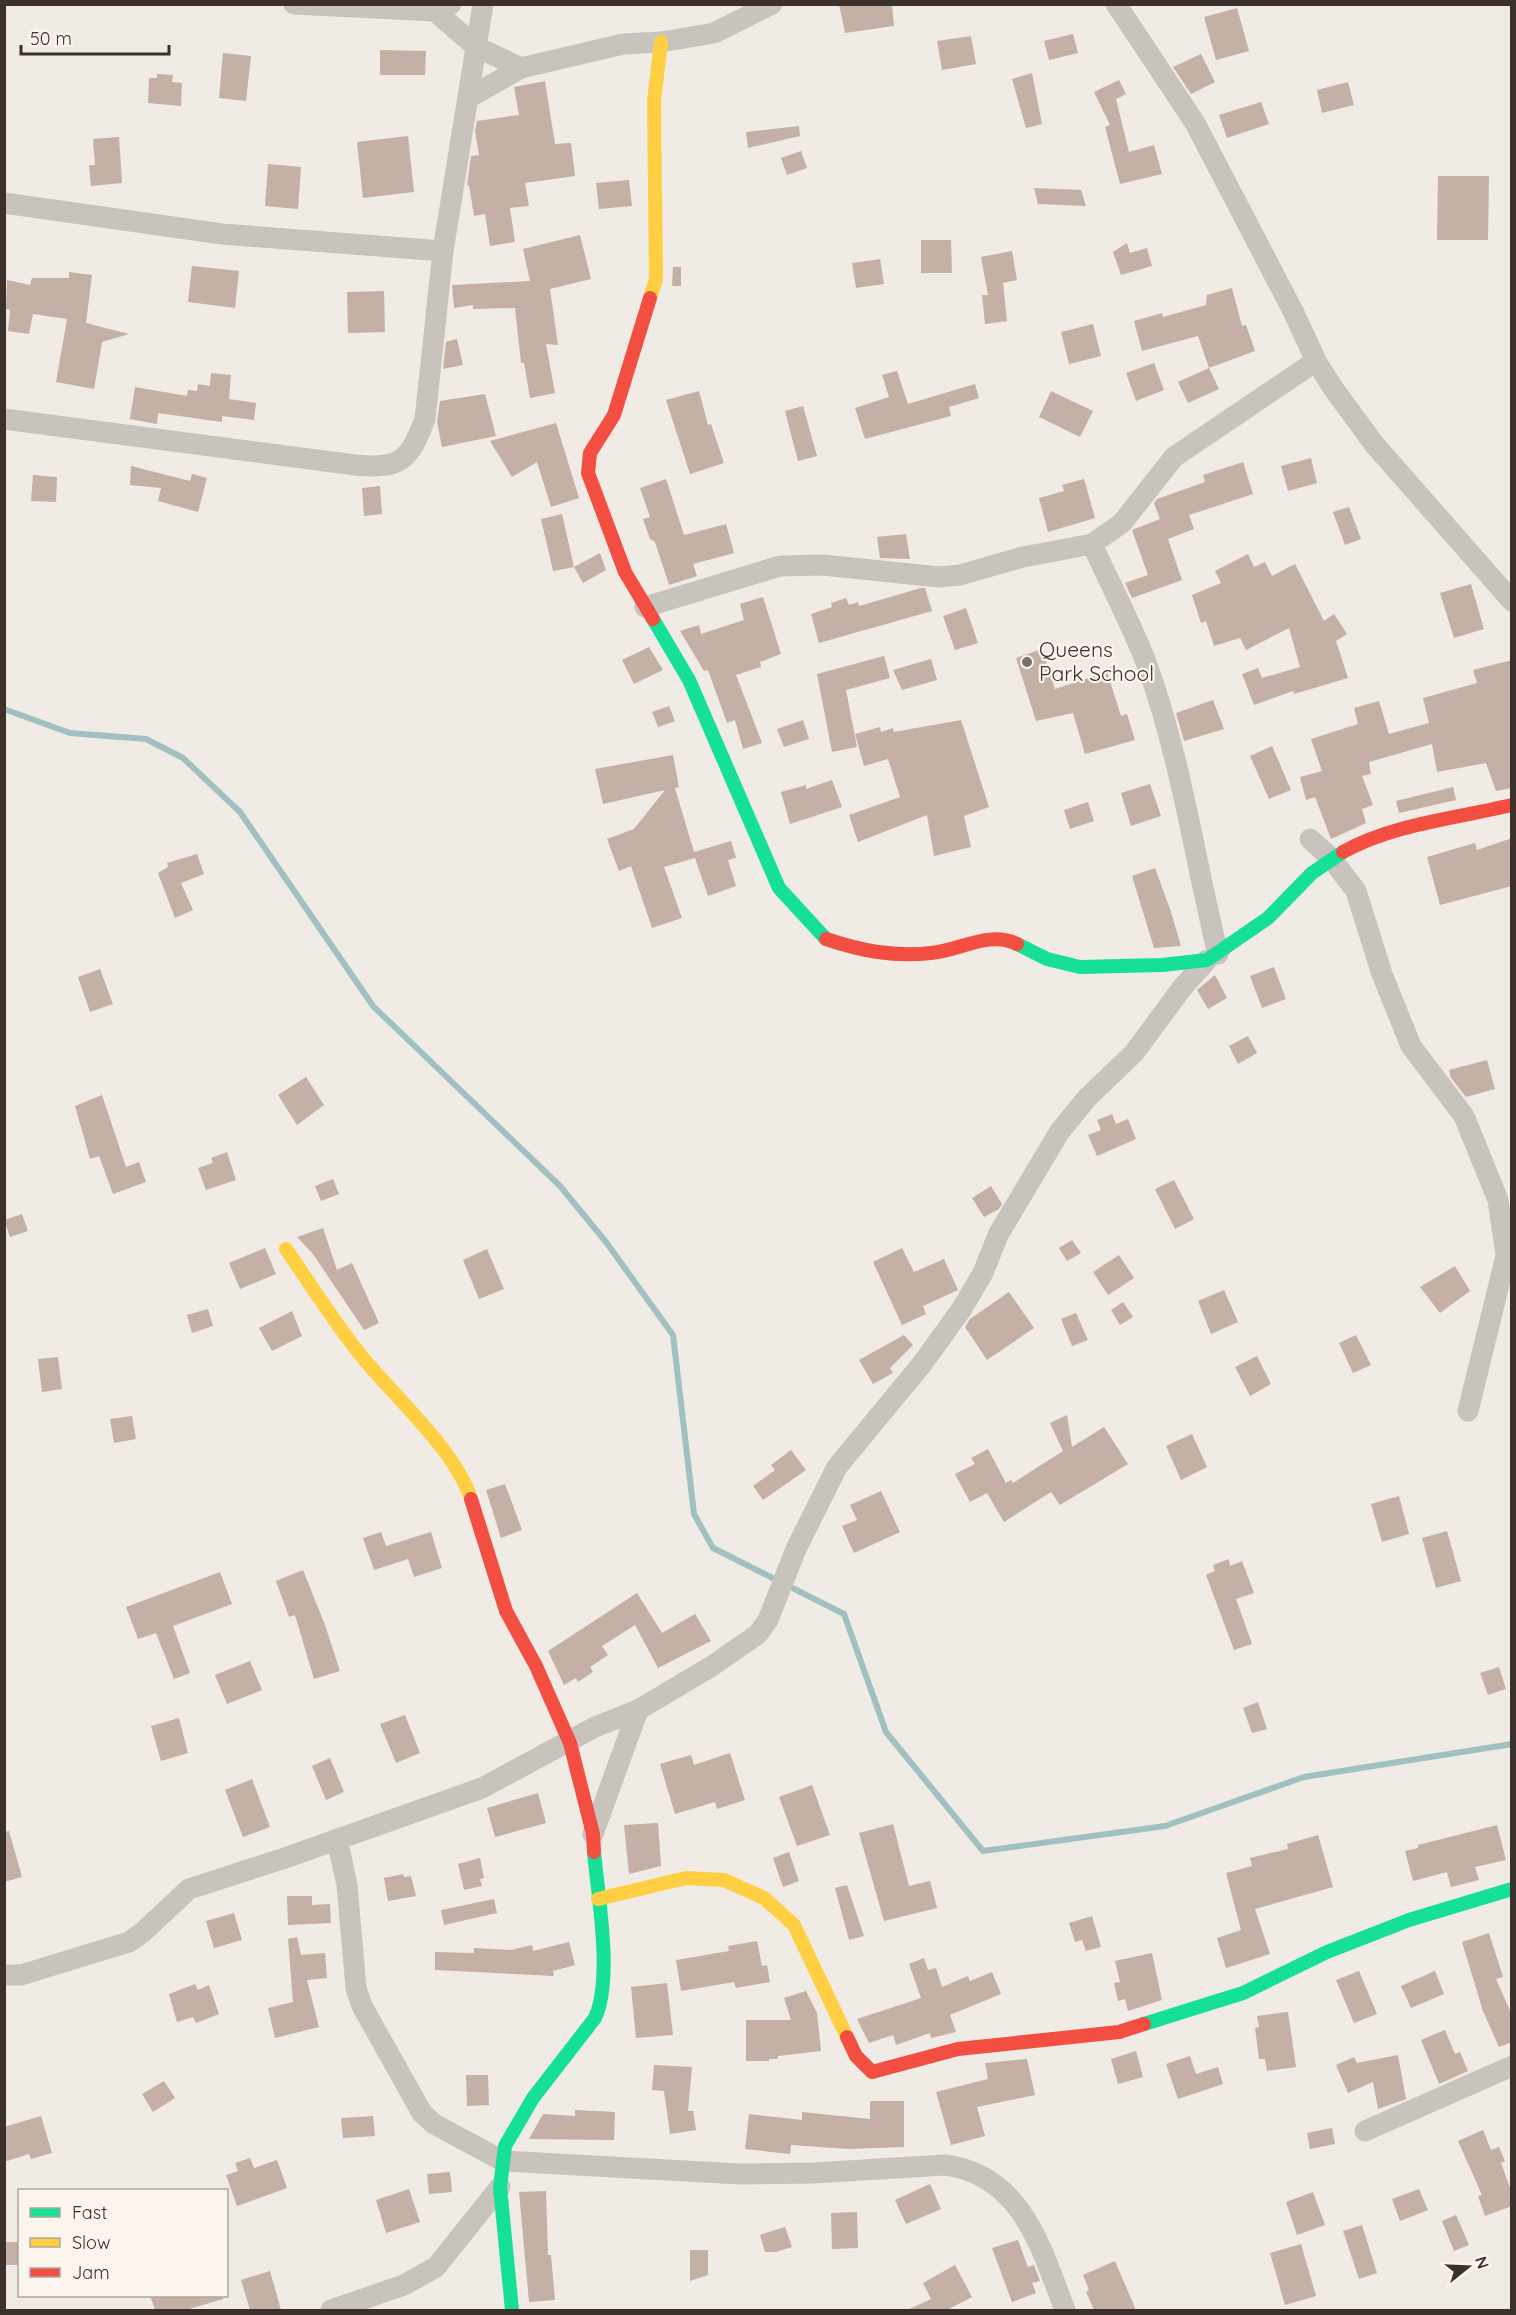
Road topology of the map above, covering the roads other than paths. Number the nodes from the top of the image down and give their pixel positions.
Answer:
1 (294, 4) edge
2 (483, 4) edge
3 (772, 4) edge
4 (1116, 4) edge
5 (442, 8) edge
6 (661, 42) junction
7 (475, 46) junction
8 (521, 68) junction
9 (470, 97) junction
10 (4, 203) edge
11 (443, 251) junction
12 (1316, 361) junction
13 (4, 419) edge
14 (1092, 544) junction
15 (1512, 601) edge
16 (645, 607) junction
17 (1512, 805) edge
18 (1310, 839) dead end
19 (1331, 858) junction
20 (1212, 957) junction
21 (286, 1249) dead end
22 (1510, 1254) edge
23 (1468, 1411) dead end
24 (638, 1710) junction
25 (570, 1743) junction
26 (593, 1833) junction
27 (337, 1839) junction
28 (1512, 1889) edge
29 (598, 1899) junction
30 (4, 1975) edge
31 (1512, 2066) edge
32 (1365, 2131) dead end
33 (503, 2161) junction
34 (500, 2187) junction
35 (331, 2310) edge
36 (512, 2310) edge
37 (1065, 2310) edge

1 - 5 street
2 - 7 street
3 - 6 street
4 - 12 street
5 - 7 street
6 - 8 street
6 - 16 street
7 - 8 street
7 - 9 street
8 - 9 street
9 - 11 street
10 - 11 street
11 - 13 street
12 - 14 street
12 - 15 street
14 - 16 street
14 - 20 street
16 - 20 street
17 - 19 street
18 - 19 street
19 - 20 street
19 - 22 street
20 - 24 street
21 - 25 street
22 - 23 street
24 - 25 street
24 - 26 street
25 - 26 street
25 - 27 street
26 - 29 street
27 - 30 street
27 - 33 street
28 - 29 street
29 - 33 street
31 - 32 street
33 - 34 street
33 - 37 street
34 - 35 street
34 - 36 street

